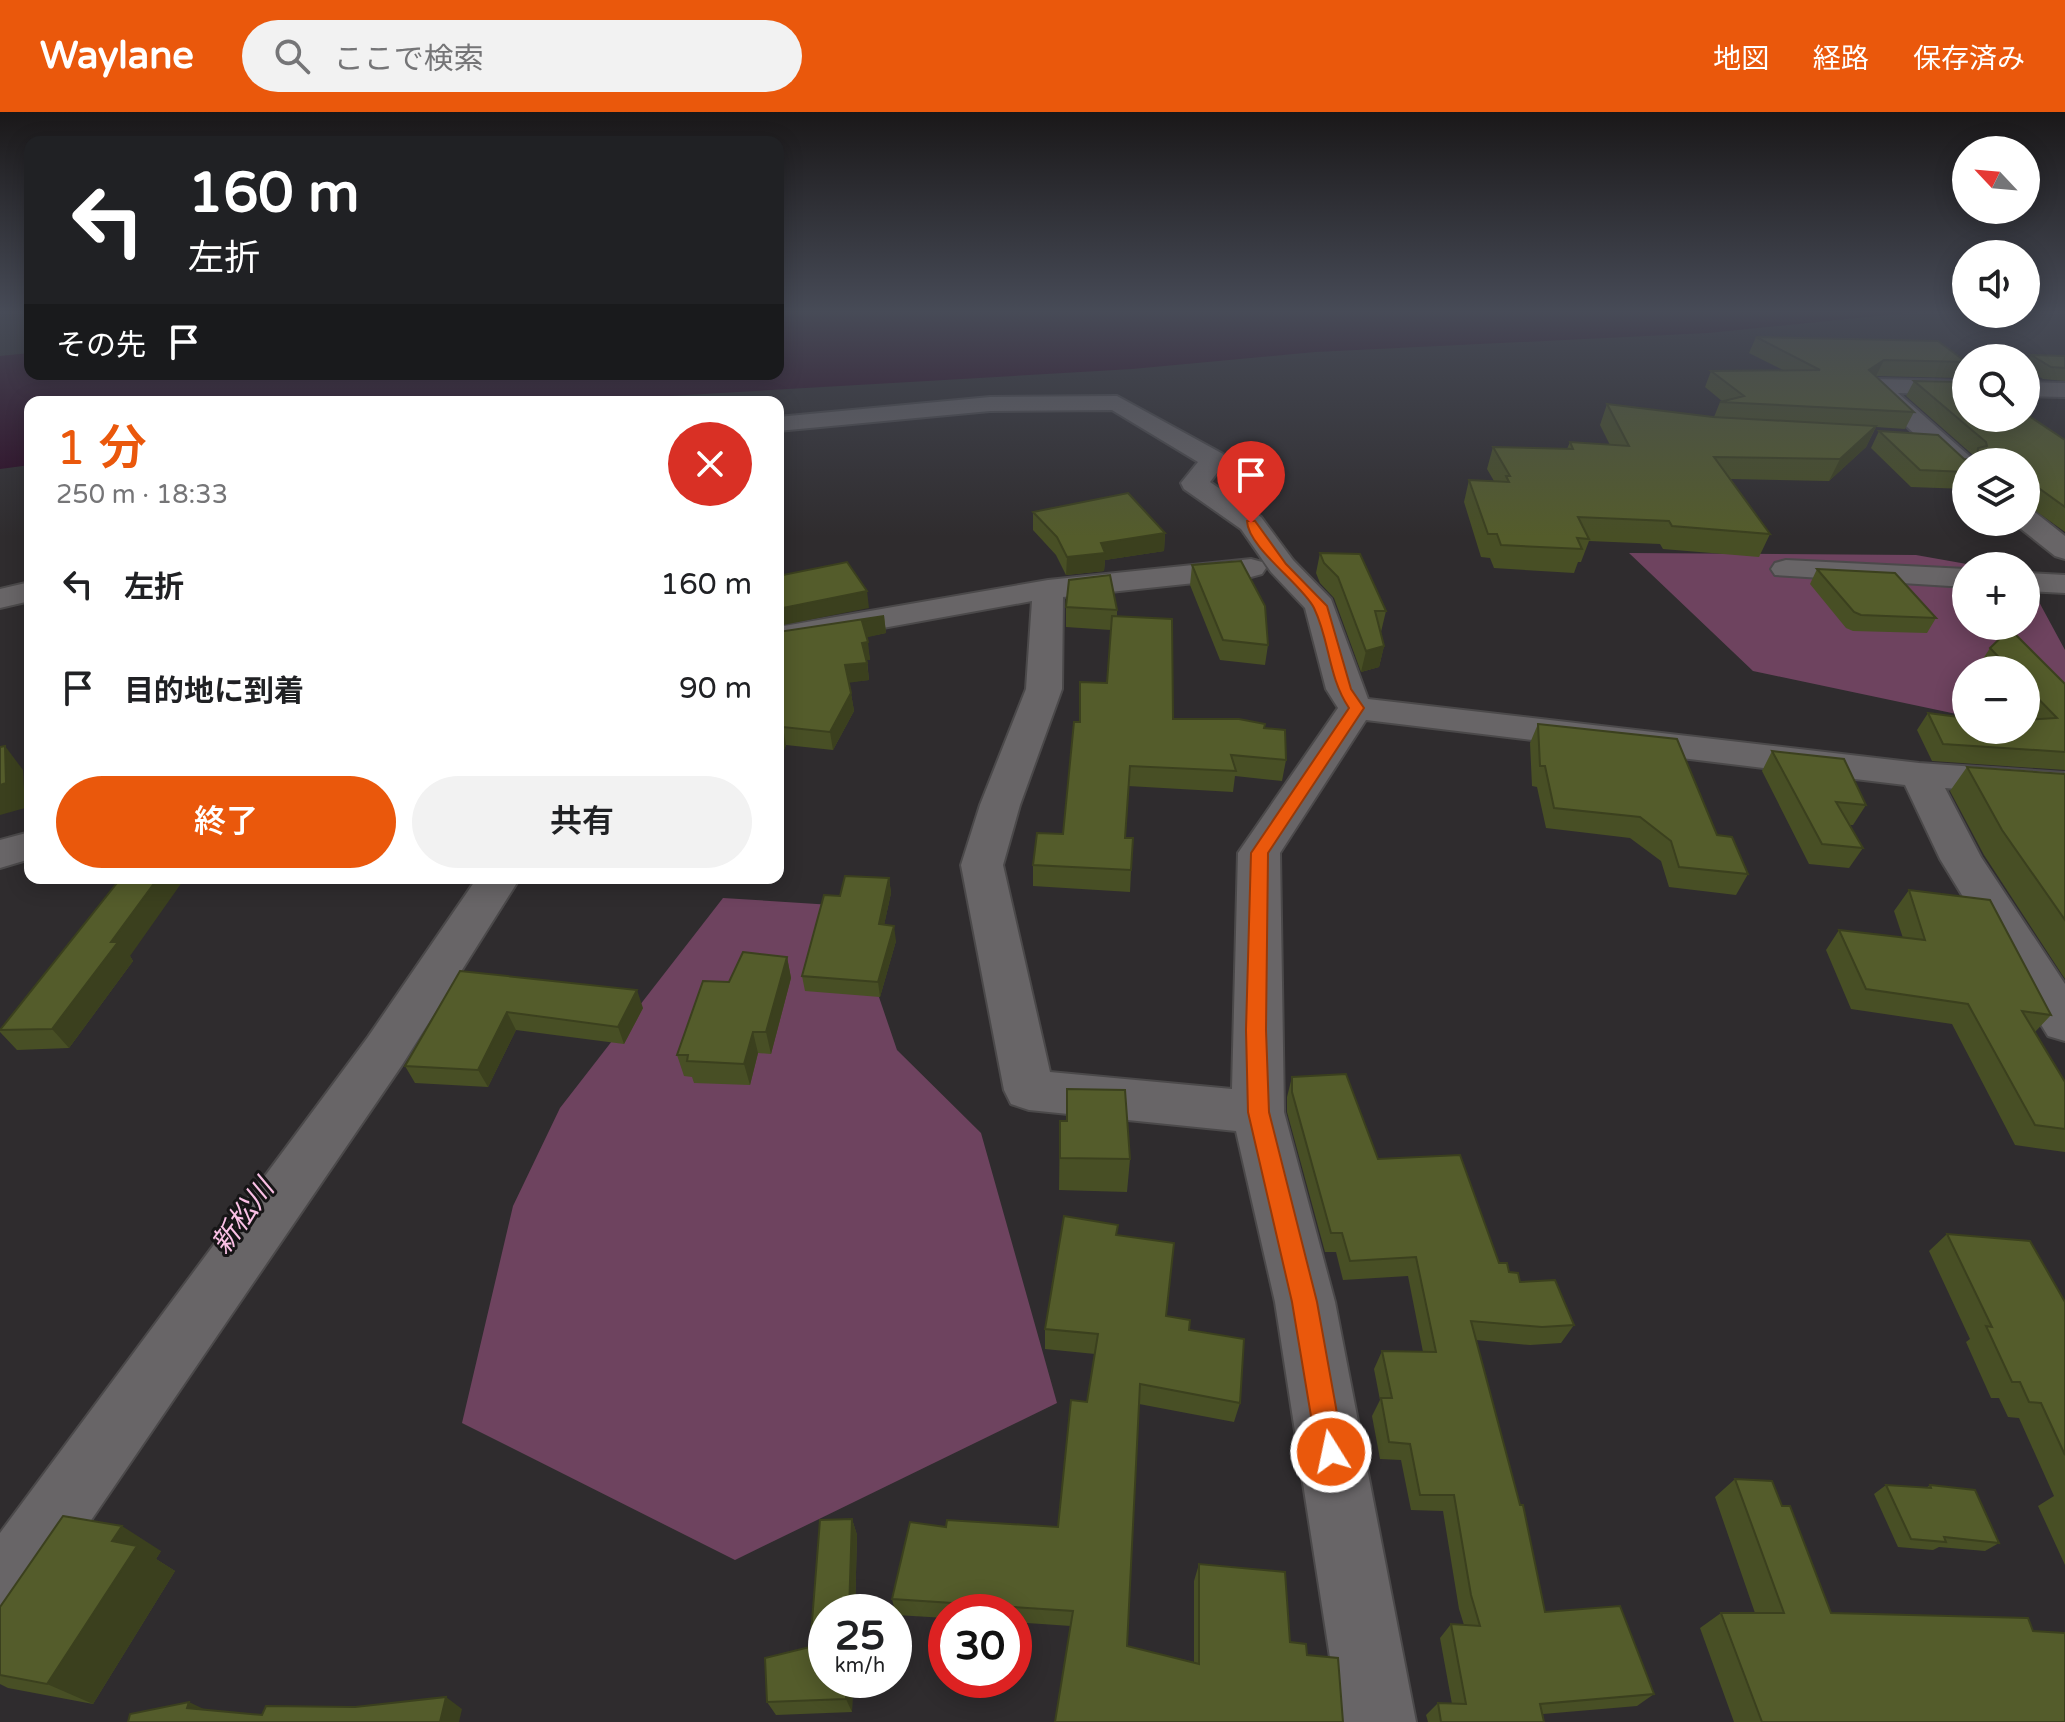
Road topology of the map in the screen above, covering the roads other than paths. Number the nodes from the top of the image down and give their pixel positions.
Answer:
1 (1877, 387) edge
2 (1927, 387) edge
3 (1952, 388) edge
4 (2040, 389) edge
5 (2065, 390) edge
6 (784, 423) edge
7 (1904, 439) edge
8 (1935, 441) junction
9 (1952, 455) edge
10 (2040, 530) edge
11 (2065, 550) edge
12 (1282, 566) junction
13 (1786, 569) dead end
14 (1952, 577) edge
15 (2040, 583) edge
16 (2065, 584) edge
17 (1048, 589) junction
18 (24, 593) edge
19 (0, 599) edge
20 (784, 636) edge
21 (1356, 708) junction
22 (1919, 775) junction
23 (2065, 785) edge
24 (24, 847) edge
25 (0, 854) edge
26 (495, 884) edge
27 (2065, 1023) edge
28 (1258, 1112) junction
29 (0, 1592) edge
30 (1378, 1722) edge

1 - 8 street
2 - 3 street
4 - 5 street
6 - 12 street
7 - 8 street
8 - 9 street
10 - 11 street
12 - 17 street
12 - 21 street
13 - 14 street
15 - 16 street
17 - 20 street
17 - 28 street
18 - 19 street
21 - 22 street
21 - 28 street
22 - 23 street
22 - 27 street
24 - 25 street
26 - 29 street
28 - 30 street

